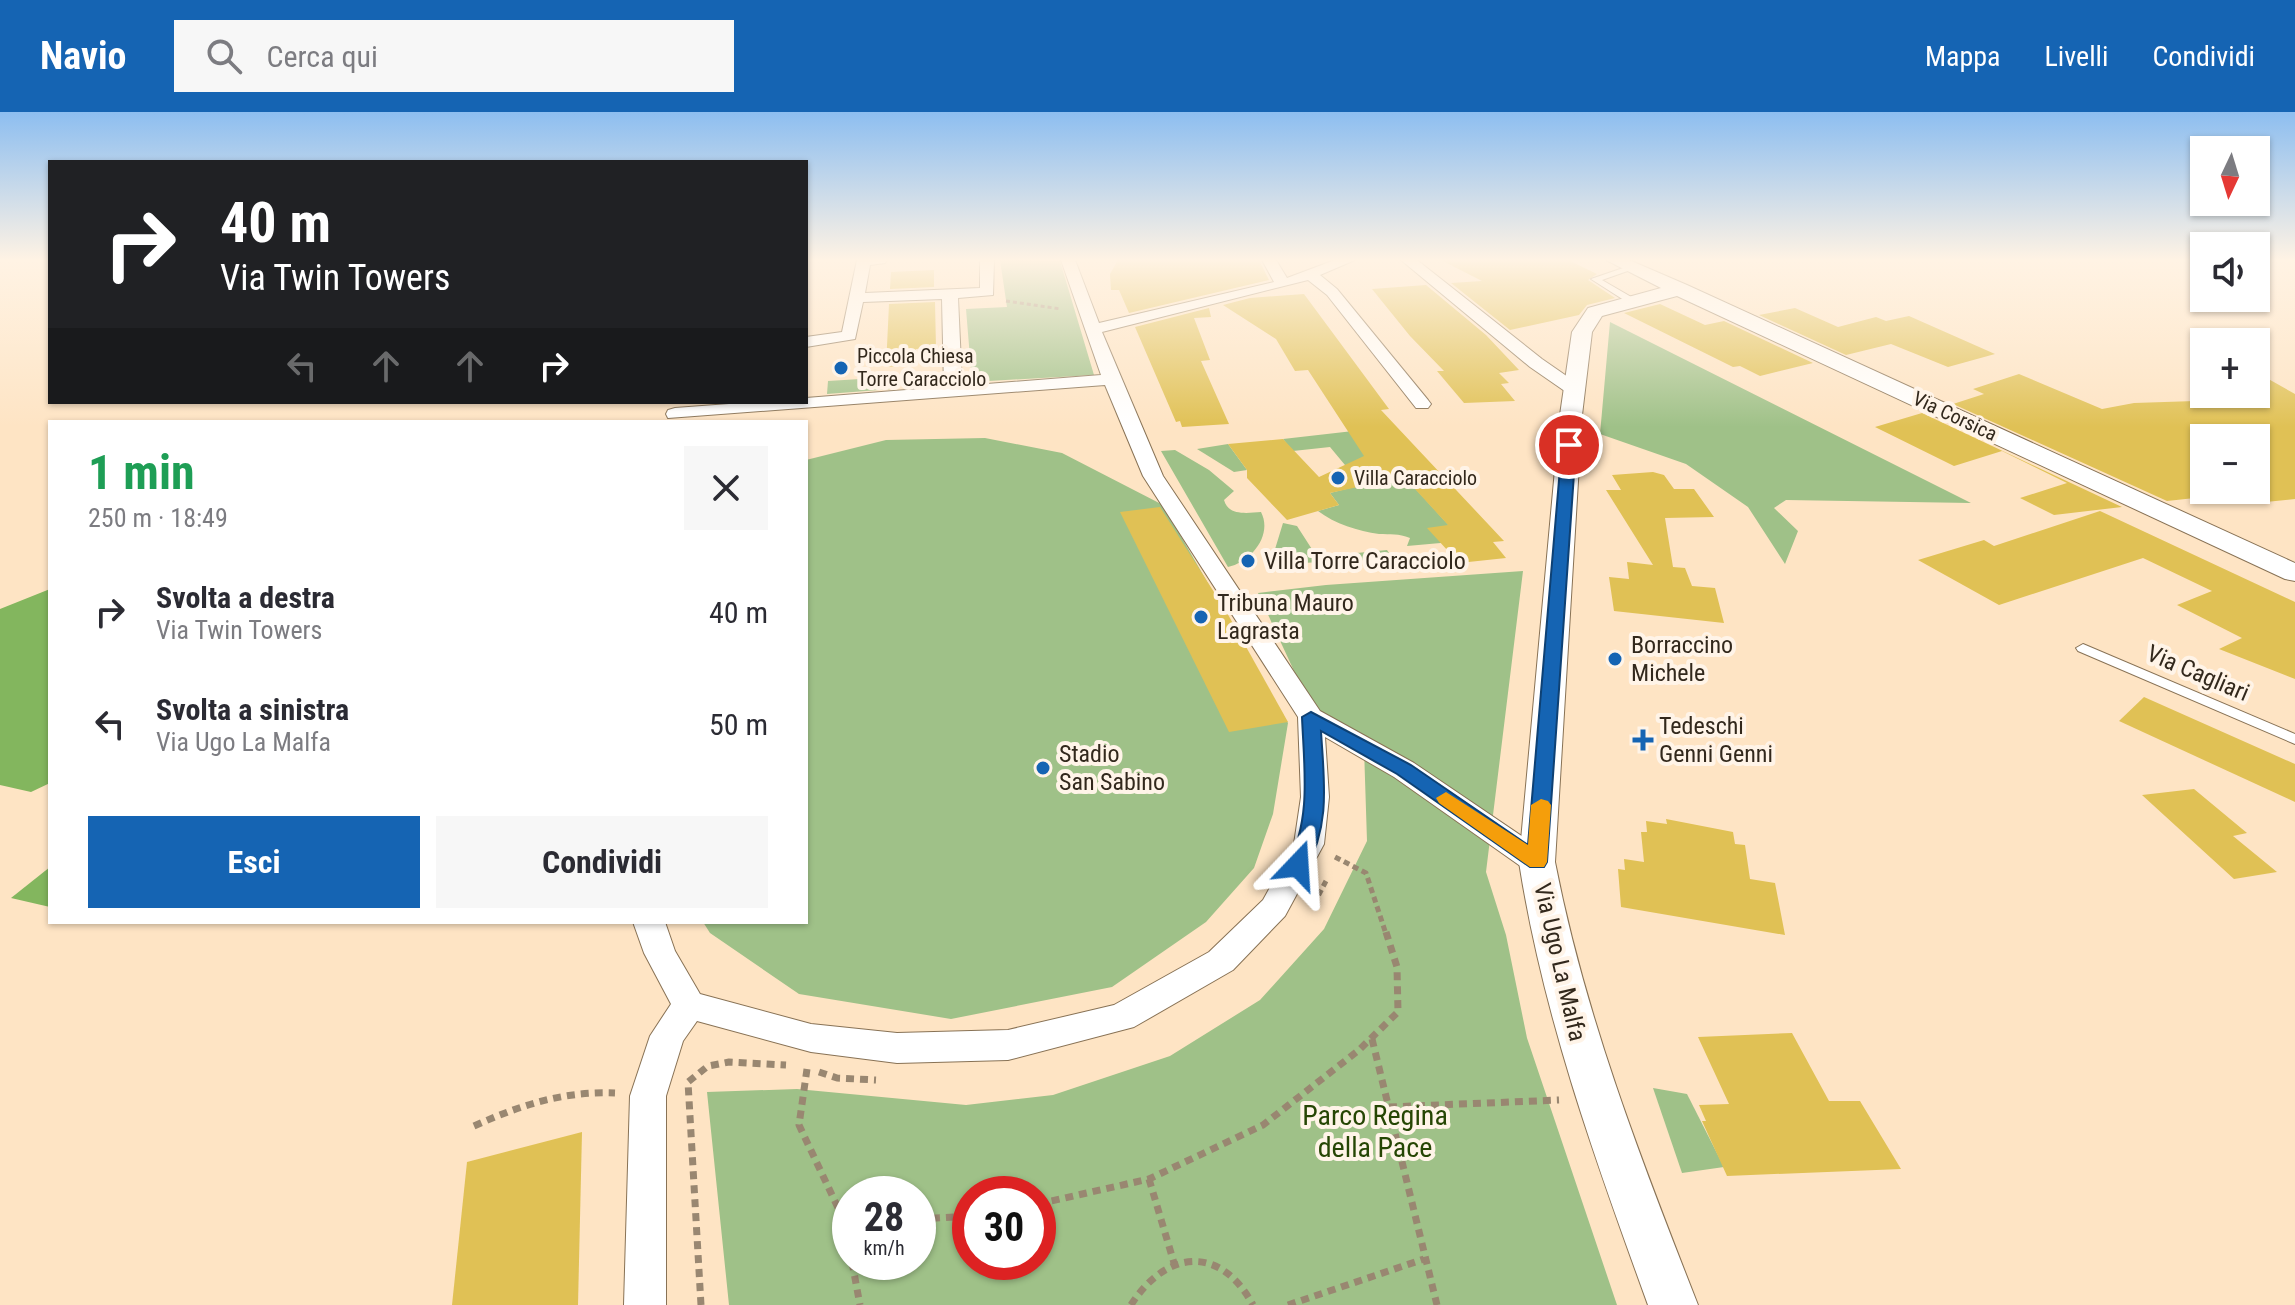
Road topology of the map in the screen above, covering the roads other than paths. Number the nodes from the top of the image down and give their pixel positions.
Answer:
1 (853, 316) edge
2 (951, 316) edge
3 (1087, 316) edge
4 (1151, 316) edge
5 (1351, 316) edge
6 (1477, 316) edge
7 (1593, 316) edge
8 (1738, 316) edge
9 (1092, 330) junction
10 (808, 342) edge
11 (1111, 379) junction
12 (1575, 390) junction
13 (953, 392) junction
14 (808, 402) edge
15 (781, 404) edge
16 (1422, 404) dead end
17 (675, 413) edge
18 (2295, 573) edge
19 (2083, 648) dead end
20 (1311, 717) junction
21 (2295, 739) edge
22 (1537, 862) junction
23 (650, 924) edge
24 (689, 1005) junction
25 (645, 1305) edge
26 (1673, 1305) edge

1 - 10 street
2 - 13 street
3 - 9 street
4 - 9 street
5 - 16 street
6 - 12 street
7 - 12 street, Via Ugo La Malfa
8 - 18 street, Via Corsica
9 - 11 street
11 - 13 street
11 - 20 street
12 - 22 street, Via Ugo La Malfa
13 - 14 street
15 - 17 street
19 - 21 lane, Via Cagliari
20 - 22 street
20 - 24 street
22 - 26 street, Via Ugo La Malfa
23 - 24 street
24 - 25 street

